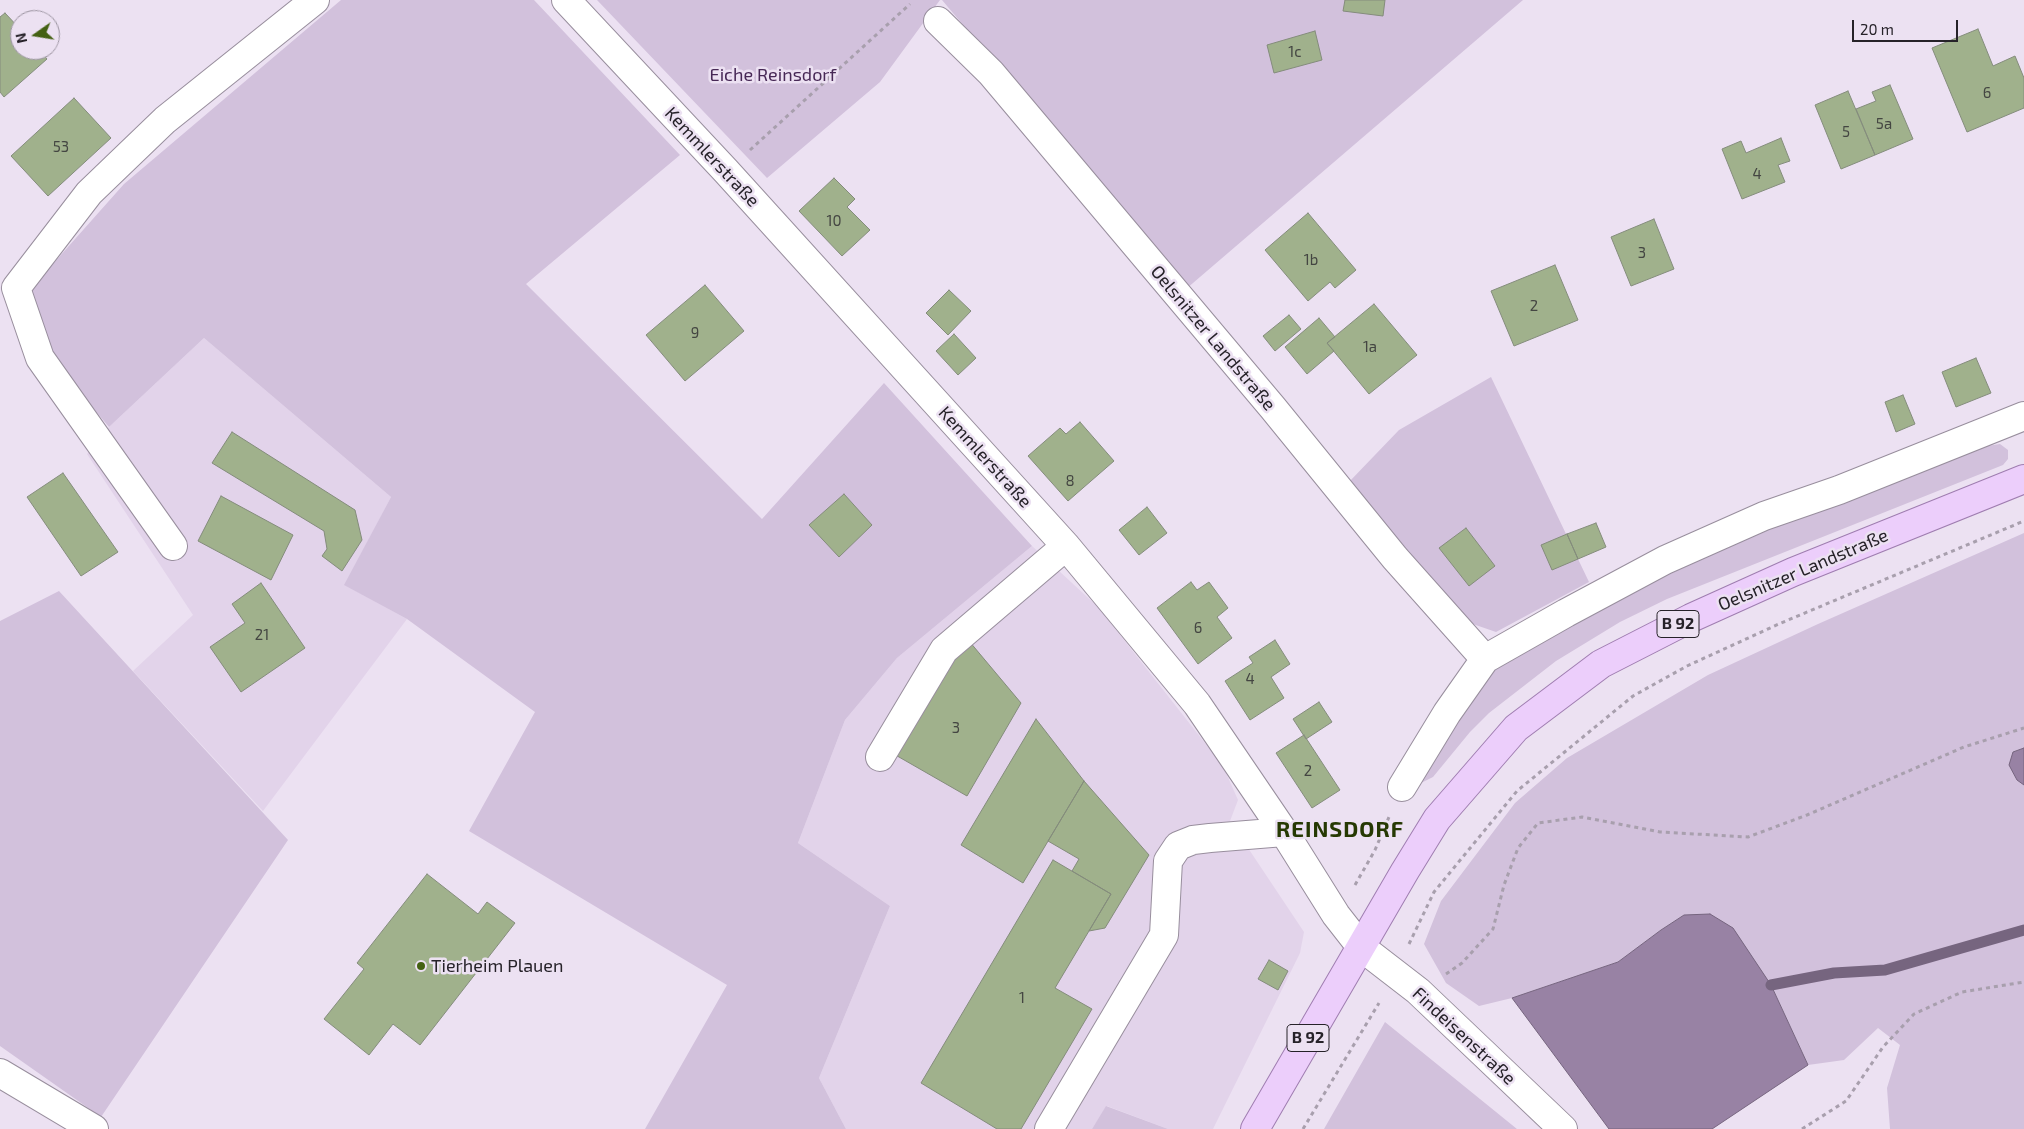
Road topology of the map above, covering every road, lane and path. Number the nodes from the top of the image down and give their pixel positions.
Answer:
1 (315, 0) edge
2 (566, 0) edge
3 (914, 0) edge
4 (938, 21) dead end
5 (726, 171) junction
6 (2022, 420) edge
7 (2024, 479) edge
8 (2024, 521) edge
9 (173, 546) dead end
10 (1066, 546) junction
11 (1484, 659) junction
12 (2024, 728) edge
13 (880, 757) dead end
14 (1402, 787) dead end
15 (1284, 832) junction
16 (1361, 947) junction
17 (1397, 974) junction
18 (2024, 982) edge
19 (1418, 992) junction
20 (0, 1073) edge
21 (94, 1129) edge
22 (1049, 1129) edge
23 (1255, 1129) edge
24 (1303, 1129) edge
25 (1563, 1129) edge
26 (1802, 1129) edge

1 - 9 street
2 - 5 street, Kemmlerstraße
3 - 5 path
4 - 11 street, Oelsnitzer Landstraße
5 - 10 street, Kemmlerstraße
6 - 11 street
7 - 16 main road, Oelsnitzer Landstraße / B 92
8 - 17 path
10 - 13 street
10 - 15 street, Kemmlerstraße
11 - 14 street
12 - 19 path
15 - 16 street, Kemmlerstraße
15 - 22 street
16 - 17 street, Findeisenstraße
16 - 23 main road, B 92
17 - 19 street, Findeisenstraße
17 - 24 path
18 - 26 path
19 - 25 street, Findeisenstraße
20 - 21 street

